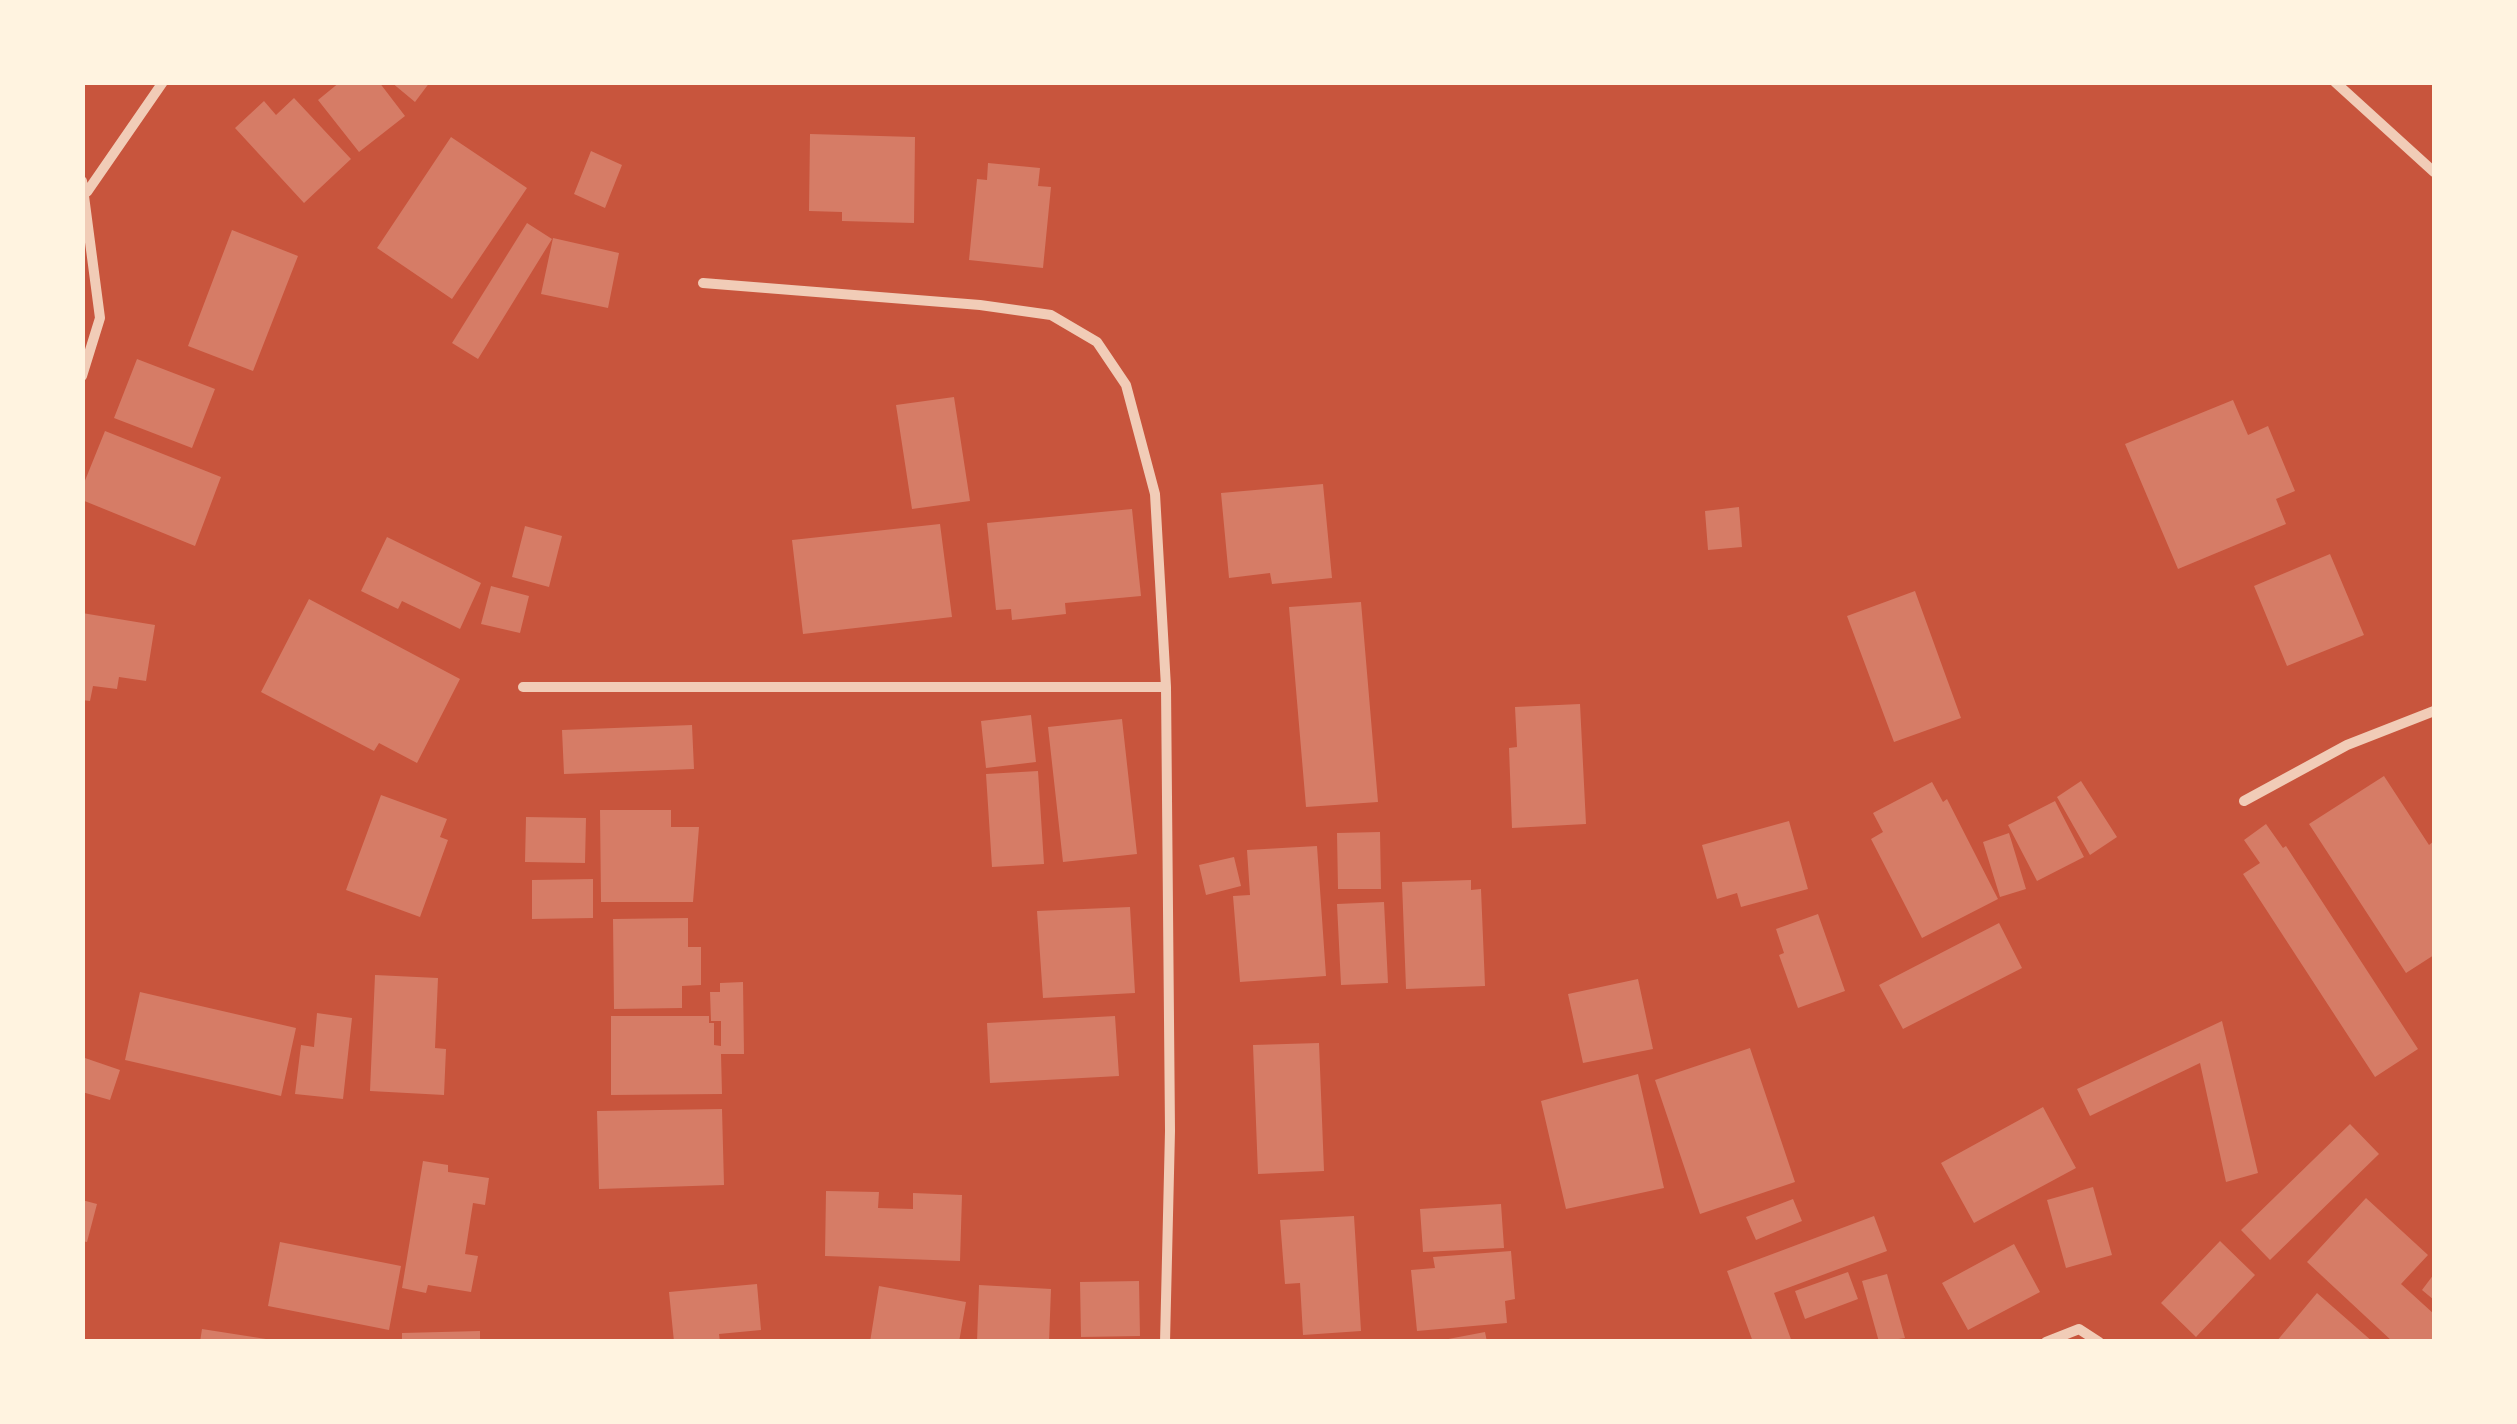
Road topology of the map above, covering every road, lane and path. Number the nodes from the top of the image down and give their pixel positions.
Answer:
1 (163, 82) edge
2 (2335, 82) edge
3 (2434, 172) edge
4 (85, 187) edge
5 (703, 284) dead end
6 (82, 376) edge
7 (523, 687) dead end
8 (1166, 688) junction
9 (2434, 711) edge
10 (2244, 801) dead end
11 (1166, 1342) edge
12 (2046, 1342) edge
13 (2099, 1342) edge

1 - 4 street
2 - 3 street
4 - 6 street
5 - 8 street
7 - 8 street
8 - 11 street
9 - 10 street
12 - 13 street

